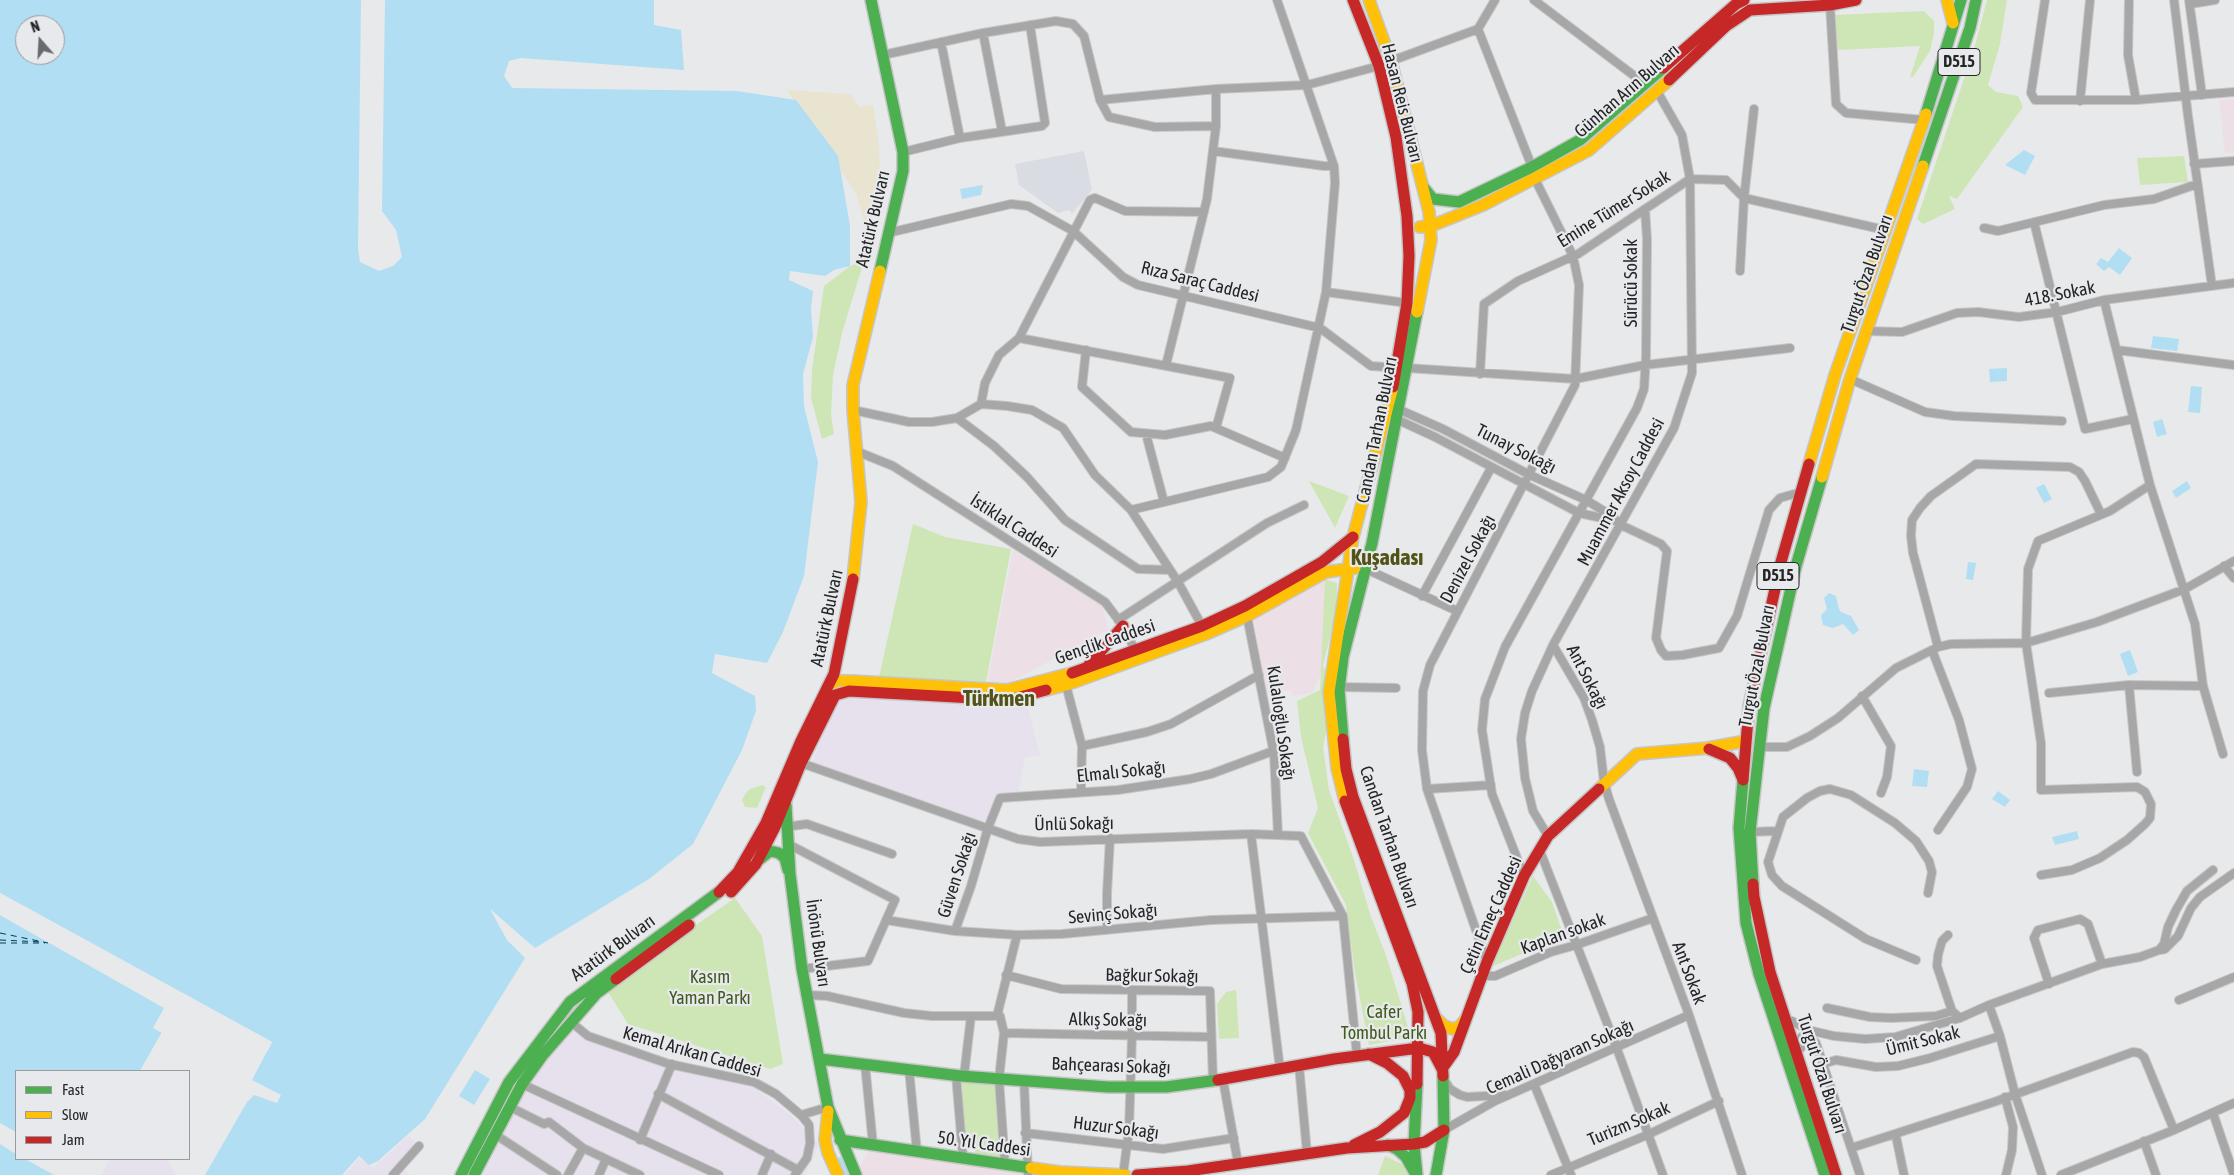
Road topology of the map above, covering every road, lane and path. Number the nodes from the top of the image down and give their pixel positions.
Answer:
1 (871, 0) edge
2 (1277, 0) edge
3 (1353, 0) edge
4 (1369, 0) edge
5 (1495, 0) edge
6 (1534, 0) edge
7 (1856, 0) edge
8 (1947, 0) edge
9 (1961, 0) edge
10 (1976, 0) edge
11 (2045, 0) edge
12 (2090, 0) edge
13 (2129, 0) edge
14 (2174, 0) edge
15 (2215, 0) edge
16 (1738, 1) edge
17 (2189, 2) edge
18 (1830, 5) junction
19 (1740, 15) junction
20 (1030, 25) junction
21 (1954, 27) junction
22 (1478, 29) junction
23 (983, 34) junction
24 (941, 42) junction
25 (883, 55) junction
26 (1391, 61) junction
27 (1379, 66) junction
28 (1645, 84) junction
29 (1307, 85) junction
30 (1216, 89) junction
31 (1657, 91) junction
32 (2234, 92) edge
33 (2202, 95) junction
34 (2185, 96) junction
35 (1100, 100) junction
36 (2136, 100) junction
37 (2080, 101) junction
38 (1754, 109) dead end
39 (1924, 120) junction
40 (1216, 126) junction
41 (1002, 131) junction
42 (960, 138) junction
43 (1213, 150) junction
44 (903, 152) junction
45 (2234, 160) edge
46 (2194, 164) junction
47 (1334, 166) junction
48 (1532, 167) junction
49 (1535, 179) junction
50 (1690, 179) junction
51 (1421, 184) junction
52 (2197, 184) junction
53 (1744, 198) junction
54 (1459, 202) junction
55 (1424, 206) junction
56 (1645, 209) junction
57 (1204, 212) junction
58 (1407, 216) junction
59 (1457, 216) junction
60 (2034, 222) junction
61 (1425, 226) junction
62 (1984, 228) dead end
63 (1885, 230) junction
64 (1073, 231) junction
65 (888, 233) junction
66 (1573, 256) junction
67 (1427, 266) junction
68 (1740, 271) dead end
69 (2234, 283) edge
70 (2212, 286) junction
71 (1326, 292) junction
72 (1182, 296) junction
73 (2104, 300) junction
74 (1407, 304) junction
75 (2057, 312) junction
76 (1320, 328) junction
77 (1865, 331) junction
78 (1019, 338) junction
79 (1790, 348) dead end
80 (1086, 350) junction
81 (2117, 350) junction
82 (1692, 360) junction
83 (1646, 361) junction
84 (1166, 365) junction
85 (1402, 365) junction
86 (2234, 365) edge
87 (1480, 374) junction
88 (1575, 379) junction
89 (1850, 379) junction
90 (981, 404) junction
91 (853, 410) junction
92 (1397, 414) junction
93 (957, 418) junction
94 (2134, 419) junction
95 (2062, 421) dead end
96 (1216, 428) junction
97 (1146, 434) junction
98 (856, 451) junction
99 (1285, 458) junction
100 (1491, 468) junction
101 (1530, 475) junction
102 (1524, 484) junction
103 (2150, 485) junction
104 (1802, 492) junction
105 (1586, 500) junction
106 (1164, 502) junction
107 (1304, 505) dead end
108 (1131, 510) junction
109 (1579, 513) junction
110 (2101, 514) junction
111 (1619, 523) junction
112 (1353, 537) junction
113 (1372, 543) junction
114 (2234, 561) edge
115 (2224, 566) junction
116 (1349, 568) junction
117 (1366, 569) junction
118 (1170, 570) junction
119 (2234, 578) edge
120 (1178, 582) junction
121 (2185, 590) junction
122 (1422, 596) junction
123 (1458, 611) junction
124 (1248, 616) junction
125 (1120, 623) junction
126 (1204, 630) junction
127 (2026, 643) junction
128 (1553, 645) junction
129 (1935, 648) junction
130 (1136, 655) junction
131 (1087, 667) junction
132 (1259, 674) junction
133 (837, 683) junction
134 (2129, 684) junction
135 (1066, 686) junction
136 (2203, 686) junction
137 (1340, 687) junction
138 (1396, 688) dead end
139 (2049, 694) dead end
140 (1862, 696) junction
141 (1746, 741) junction
142 (1082, 746) junction
143 (1760, 747) junction
144 (1708, 748) junction
145 (1273, 751) junction
146 (2223, 754) dead end
147 (801, 763) junction
148 (2137, 772) dead end
149 (1743, 780) junction
150 (1604, 782) junction
151 (783, 784) junction
152 (1491, 785) junction
153 (1427, 789) junction
154 (1081, 792) junction
155 (1881, 793) dead end
156 (786, 804) junction
157 (771, 825) junction
158 (788, 827) junction
159 (988, 828) junction
160 (1938, 830) dead end
161 (1750, 832) junction
162 (1776, 832) junction
163 (1251, 834) junction
164 (1278, 835) junction
165 (1548, 836) junction
166 (1110, 838) junction
167 (790, 845) junction
168 (1540, 851) junction
169 (892, 854) dead end
170 (756, 864) junction
171 (2213, 870) dead end
172 (2234, 872) edge
173 (790, 874) junction
174 (2041, 875) dead end
175 (1524, 876) junction
176 (1928, 892) dead end
177 (1343, 916) junction
178 (1653, 918) junction
179 (1262, 919) junction
180 (886, 920) junction
181 (1746, 922) junction
182 (1107, 930) junction
183 (955, 931) junction
184 (1948, 934) dead end
185 (1017, 935) junction
186 (1576, 945) junction
187 (2159, 950) junction
188 (1916, 960) dead end
189 (1487, 962) junction
190 (2102, 964) junction
191 (802, 970) junction
192 (1770, 972) junction
193 (1006, 975) junction
194 (1482, 976) junction
195 (2234, 977) edge
196 (2049, 984) junction
197 (1132, 990) junction
198 (808, 995) junction
199 (2179, 1000) dead end
200 (567, 1005) junction
201 (1989, 1005) junction
202 (1827, 1008) dead end
203 (580, 1011) junction
204 (1952, 1011) junction
205 (1689, 1015) junction
206 (971, 1016) junction
207 (996, 1016) junction
208 (1960, 1018) junction
209 (1437, 1019) junction
210 (1466, 1020) junction
211 (1792, 1021) junction
212 (572, 1022) junction
213 (1808, 1030) junction
214 (1004, 1033) junction
215 (1132, 1036) junction
216 (2000, 1036) junction
217 (1211, 1037) junction
218 (1419, 1042) junction
219 (1616, 1046) junction
220 (1801, 1048) junction
221 (1370, 1054) junction
222 (1357, 1056) junction
223 (820, 1059) junction
224 (672, 1064) junction
225 (864, 1064) junction
226 (1823, 1064) junction
227 (1299, 1065) junction
228 (909, 1069) junction
229 (1280, 1069) junction
230 (1443, 1070) junction
231 (960, 1076) junction
232 (999, 1078) junction
233 (1024, 1080) junction
234 (1218, 1080) junction
235 (522, 1084) junction
236 (1534, 1084) junction
237 (1130, 1087) junction
238 (1516, 1092) junction
239 (658, 1094) junction
240 (2015, 1094) junction
241 (2005, 1097) junction
242 (1719, 1101) junction
243 (2234, 1103) edge
244 (510, 1106) junction
245 (828, 1107) junction
246 (2213, 1112) junction
247 (802, 1115) junction
248 (1444, 1130) junction
249 (2174, 1130) junction
250 (1025, 1133) junction
251 (496, 1135) junction
252 (1647, 1135) junction
253 (1896, 1136) dead end
254 (1234, 1138) junction
255 (640, 1140) junction
256 (840, 1140) junction
257 (2144, 1141) junction
258 (1126, 1144) junction
259 (1414, 1144) junction
260 (873, 1145) junction
261 (1388, 1145) junction
262 (419, 1146) dead end
263 (584, 1148) junction
264 (1345, 1148) junction
265 (1851, 1148) junction
266 (916, 1152) junction
267 (1307, 1153) junction
268 (771, 1154) junction
269 (963, 1158) junction
270 (606, 1159) junction
271 (1238, 1163) junction
272 (1005, 1165) junction
273 (1568, 1166) junction
274 (1027, 1171) edge
275 (797, 1172) edge
276 (2065, 1174) edge
277 (393, 1175) edge
278 (461, 1175) edge
279 (474, 1175) edge
280 (558, 1175) edge
281 (568, 1175) edge
282 (599, 1175) edge
283 (640, 1175) edge
284 (719, 1175) edge
285 (762, 1175) edge
286 (838, 1175) edge
287 (856, 1175) edge
288 (1124, 1175) edge
289 (1137, 1175) edge
290 (1417, 1175) edge
291 (1436, 1175) edge
292 (1551, 1175) edge
293 (1571, 1175) edge
294 (1663, 1175) edge
295 (1742, 1175) edge
296 (1815, 1175) edge
297 (1825, 1175) edge
298 (1836, 1175) edge
299 (1844, 1175) edge
300 (1860, 1175) edge
301 (1904, 1175) edge
302 (2006, 1175) edge
303 (2042, 1175) edge
304 (2156, 1175) edge
305 (2234, 1175) edge

1 - 25 main road, Atatürk Bulvarı
2 - 29 street
3 - 27 main road, Hasan Reis Bulvarı
4 - 26 main road, Hasan Reis Bulvarı
5 - 22 street
6 - 28 street
7 - 18 main road, Günhan Arın Bulvarı
8 - 21 main road
9 - 21 main road, Turgut Özal Bulvarı / D515
10 - 77 main road, Turgut Özal Bulvarı / D515
11 - 37 street
12 - 37 street
13 - 36 street
14 - 34 street
15 - 17 street
16 - 19 main road
16 - 28 main road, Günhan Arın Bulvarı
17 - 33 street
18 - 19 main road, Günhan Arın Bulvarı
18 - 39 street
19 - 31 main road, Günhan Arın Bulvarı
20 - 23 street
20 - 35 street
20 - 41 street
21 - 39 main road, Turgut Özal Bulvarı / D515
22 - 26 street
22 - 48 street
23 - 24 street
23 - 41 street
24 - 25 street
24 - 42 street
25 - 44 main road, Atatürk Bulvarı
26 - 51 main road, Hasan Reis Bulvarı
27 - 29 street
27 - 58 main road, Hasan Reis Bulvarı
28 - 48 main road, Günhan Arın Bulvarı
29 - 30 street
29 - 47 street
30 - 35 street
30 - 40 street
31 - 49 main road, Günhan Arın Bulvarı
31 - 50 street, Muammer Aksoy Caddesi
32 - 33 street
33 - 34 street
34 - 36 street
34 - 46 street
35 - 40 street
36 - 37 street
38 - 53 street
39 - 63 main road, Turgut Özal Bulvarı / D515
40 - 43 street
41 - 42 street
42 - 44 street
43 - 47 street
43 - 57 street
44 - 65 main road, Atatürk Bulvarı
45 - 46 street
46 - 52 street
47 - 71 street
48 - 54 main road, Günhan Arın Bulvarı
49 - 59 main road, Günhan Arın Bulvarı
49 - 66 street, Denizel Sokağı
50 - 53 street, Emine Tümer Sokak
50 - 56 street, Emine Tümer Sokak
50 - 82 street, Muammer Aksoy Caddesi
51 - 54 main road
51 - 55 main road, Hasan Reis Bulvarı
52 - 60 street
52 - 70 street
53 - 63 street
53 - 68 street
54 - 55 main road
55 - 58 main road
55 - 61 main road, Candan Tarhan Bulvarı
56 - 66 street, Emine Tümer Sokak
56 - 83 street, Sürücü Sokak
57 - 64 street
57 - 72 street
58 - 61 main road
58 - 74 main road, Candan Tarhan Bulvarı
59 - 61 main road, Günhan Arın Bulvarı
59 - 67 main road
60 - 62 street
60 - 75 street
61 - 67 main road, Candan Tarhan Bulvarı
63 - 104 main road, Turgut Özal Bulvarı / D515
64 - 65 street, Rıza Saraç Caddesi
64 - 72 street, Rıza Saraç Caddesi
64 - 78 street
65 - 91 main road, Atatürk Bulvarı
66 - 87 street, Emine Tümer Sokak
66 - 88 street, Denizel Sokağı
67 - 85 main road, Candan Tarhan Bulvarı
69 - 70 street, 418. Sokak
70 - 73 street, 418. Sokak
71 - 74 street
71 - 76 street
72 - 76 street, Rıza Saraç Caddesi
72 - 84 street
73 - 75 street, 418. Sokak
73 - 81 street
74 - 85 main road, Candan Tarhan Bulvarı
75 - 77 street, 418. Sokak
75 - 94 street
76 - 85 street, Rıza Saraç Caddesi
76 - 99 street
77 - 89 main road, Turgut Özal Bulvarı / D515
78 - 80 street
78 - 90 street
79 - 82 street, Rıza Saraç Caddesi
80 - 84 street
80 - 97 street
81 - 86 street
81 - 94 street
82 - 83 street, Rıza Saraç Caddesi
82 - 111 street, Muammer Aksoy Caddesi
83 - 88 street, Rıza Saraç Caddesi
83 - 105 street, Sürücü Sokak
84 - 96 street
85 - 87 street, Rıza Saraç Caddesi
85 - 92 main road, Candan Tarhan Bulvarı
85 - 112 main road, Candan Tarhan Bulvarı
87 - 88 street, Rıza Saraç Caddesi
88 - 101 street, Denizel Sokağı
89 - 95 street
89 - 143 main road, Turgut Özal Bulvarı / D515
90 - 93 street
90 - 108 street
91 - 93 street
91 - 98 main road, Atatürk Bulvarı
92 - 100 street, Tunay Sokağı
92 - 101 street, Tunay Sokağı
92 - 113 main road, Candan Tarhan Bulvarı
93 - 118 street
94 - 103 street
96 - 97 street
96 - 99 street
97 - 106 street
98 - 125 street, İstiklal Caddesi
98 - 133 main road, Atatürk Bulvarı
99 - 106 street
100 - 102 street, Tunay Sokağı
100 - 122 street
101 - 102 street, Denizel Sokağı
101 - 105 street, Tunay Sokağı
102 - 109 street, Tunay Sokağı
102 - 123 street, Denizel Sokağı
103 - 110 street
103 - 121 street
104 - 111 street
104 - 141 main road, Turgut Özal Bulvarı / D515
105 - 109 street, Sürücü Sokak
105 - 111 street, Tunay Sokağı
106 - 108 street
107 - 120 street
108 - 118 street
109 - 111 street, Tunay Sokağı
109 - 152 street, Sürücü Sokak
110 - 127 street
110 - 129 street
111 - 128 street, Muammer Aksoy Caddesi
112 - 113 main road
112 - 116 main road, Candan Tarhan Bulvarı
112 - 126 main road, Gençlik Caddesi
113 - 117 main road, Candan Tarhan Bulvarı
114 - 115 street
115 - 119 street
115 - 121 street
116 - 117 main road, Gençlik Caddesi
116 - 124 main road, Gençlik Caddesi
116 - 218 main road, Candan Tarhan Bulvarı
117 - 122 street
117 - 137 main road, Candan Tarhan Bulvarı
118 - 120 street
120 - 125 street
120 - 126 street
121 - 127 street
121 - 136 street
122 - 123 street
123 - 153 street, Denizel Sokağı
124 - 126 main road, Gençlik Caddesi
124 - 132 street, Kulalıoğlu Sokağı
125 - 130 street, İstiklal Caddesi
125 - 131 main road
126 - 130 main road, Gençlik Caddesi
127 - 129 street
127 - 174 street
128 - 150 street, Ant Sokağı
128 - 165 street, Muammer Aksoy Caddesi
129 - 140 street
129 - 160 street
130 - 131 main road, Gençlik Caddesi
130 - 135 main road, Gençlik Caddesi
131 - 133 main road, Gençlik Caddesi
132 - 142 street
132 - 145 street, Kulalıoğlu Sokağı
133 - 135 main road, Gençlik Caddesi
133 - 147 main road, Atatürk Bulvarı
133 - 151 main road, Atatürk Bulvarı
134 - 136 street
134 - 139 street
134 - 148 street
135 - 142 street
136 - 146 street
137 - 138 street
137 - 209 main road, Candan Tarhan Bulvarı
140 - 143 street
140 - 155 street
141 - 144 main road, Çetin Emeç Caddesi
141 - 149 main road, Turgut Özal Bulvarı / D515
142 - 154 street
143 - 161 main road, Turgut Özal Bulvarı / D515
144 - 149 main road, Çetin Emeç Caddesi
144 - 150 main road, Çetin Emeç Caddesi
145 - 154 street, Elmalı Sokağı
145 - 164 street, Kulalıoğlu Sokağı
147 - 156 main road, Atatürk Bulvarı
147 - 159 street, Ünlü Sokağı
149 - 181 main road, Turgut Özal Bulvarı / D515
150 - 165 main road, Çetin Emeç Caddesi
150 - 178 street, Ant Sokak
151 - 156 main road, İnönü Bulvarı
151 - 157 main road, Atatürk Bulvarı
152 - 153 street
152 - 175 street, Sürücü Sokak
153 - 189 street, Denizel Sokağı
154 - 159 street, Elmalı Sokağı
156 - 157 main road, Atatürk Bulvarı
156 - 158 main road, İnönü Bulvarı
157 - 158 street
157 - 170 main road, Atatürk Bulvarı
157 - 200 main road, Atatürk Bulvarı
158 - 167 main road, İnönü Bulvarı
158 - 169 street
159 - 166 street, Ünlü Sokağı
159 - 183 street, Güven Sokağı
161 - 162 street
161 - 192 main road, Turgut Özal Bulvarı / D515
162 - 176 street
162 - 188 street
163 - 164 street, Ünlü Sokağı
163 - 166 street, Ünlü Sokağı
163 - 179 street
164 - 177 street, Ünlü Sokağı
165 - 168 main road, Çetin Emeç Caddesi
166 - 182 street
167 - 173 main road, İnönü Bulvarı
167 - 180 street
168 - 175 main road, Çetin Emeç Caddesi
168 - 186 street
170 - 173 main road
170 - 203 main road, Atatürk Bulvarı
171 - 187 street
172 - 187 street
173 - 191 main road, İnönü Bulvarı
175 - 189 main road, Çetin Emeç Caddesi
177 - 179 street, Sevinç Sokağı
177 - 222 street
178 - 186 street, Kaplan sokak
178 - 205 street, Ant Sokak
179 - 182 street, Sevinç Sokağı
179 - 229 street
180 - 183 street, Sevinç Sokağı
180 - 191 street
181 - 296 main road
181 - 297 main road, Turgut Özal Bulvarı / D515
182 - 185 street, Sevinç Sokağı
183 - 185 street, Sevinç Sokağı
184 - 204 street
185 - 193 street
186 - 194 street, Kaplan sokak
186 - 219 street
187 - 190 street
189 - 194 main road, Çetin Emeç Caddesi
190 - 196 street
190 - 196 street
191 - 198 main road, İnönü Bulvarı
192 - 211 main road
192 - 298 main road, Turgut Özal Bulvarı / D515
193 - 197 street, Bağkur Sokağı
193 - 207 street
194 - 210 main road, Çetin Emeç Caddesi
195 - 199 street
196 - 201 street
197 - 215 street
197 - 217 street, Bağkur Sokağı
198 - 206 street
198 - 223 main road, İnönü Bulvarı
200 - 203 main road
200 - 212 main road
200 - 278 main road, Atatürk Bulvarı
201 - 208 street
201 - 216 street
202 - 204 street
203 - 212 main road, Atatürk Bulvarı
204 - 208 street
205 - 219 street, Cemali Dağyaran Sokağı
205 - 242 street, Ant Sokak
206 - 207 street
206 - 231 street
207 - 214 street
208 - 213 street
209 - 210 main road
209 - 230 main road, Candan Tarhan Bulvarı
210 - 230 main road, Çetin Emeç Caddesi
211 - 213 street
211 - 220 main road
212 - 224 street, Kemal Arıkan Caddesi
212 - 235 main road, Atatürk Bulvarı
213 - 220 street
213 - 226 street
214 - 215 street, Alkış Sokağı
214 - 232 street
215 - 217 street, Alkış Sokağı
215 - 237 street
216 - 226 street, Ümit Sokak
216 - 240 street
217 - 234 street, Bağkur Sokağı
218 - 221 main road, Bahçearası Sokağı
218 - 230 main road
218 - 259 main road, Candan Tarhan Bulvarı
219 - 236 street, Cemali Dağyaran Sokağı
219 - 252 street
220 - 299 main road
221 - 222 main road, Bahçearası Sokağı
221 - 264 main road
222 - 227 main road, Bahçearası Sokağı
223 - 225 main road, Bahçearası Sokağı
223 - 245 main road, İnönü Bulvarı
224 - 239 street
224 - 247 street, Kemal Arıkan Caddesi
225 - 228 main road, Bahçearası Sokağı
225 - 260 street
226 - 265 street
227 - 229 main road, Bahçearası Sokağı
227 - 267 street
228 - 231 main road, Bahçearası Sokağı
228 - 266 street
229 - 234 main road, Bahçearası Sokağı
230 - 238 street
230 - 248 main road, Candan Tarhan Bulvarı
231 - 232 main road, Bahçearası Sokağı
231 - 269 street
232 - 233 main road, Bahçearası Sokağı
232 - 272 street
233 - 237 main road, Bahçearası Sokağı
233 - 250 street
234 - 237 main road, Bahçearası Sokağı
234 - 254 street, Bağkur Sokağı
235 - 244 main road, Atatürk Bulvarı
235 - 255 street
236 - 238 street, Cemali Dağyaran Sokağı
236 - 273 street
237 - 258 street
238 - 248 street, Cemali Dağyaran Sokağı
239 - 255 street
239 - 268 street
240 - 241 street
240 - 249 street
240 - 303 street
241 - 265 street
241 - 302 street
242 - 252 street, Turizm Sokak
242 - 295 street, Ant Sokak
243 - 246 street
244 - 251 main road, Atatürk Bulvarı
244 - 263 street
245 - 247 street
245 - 256 main road, İnönü Bulvarı
245 - 286 main road, İnönü Bulvarı
246 - 249 street
246 - 305 street
247 - 275 street
248 - 259 main road
248 - 291 main road, Candan Tarhan Bulvarı
249 - 257 street
250 - 258 street, Huzur Sokağı
250 - 274 street
251 - 279 main road, Atatürk Bulvarı
251 - 280 street
252 - 273 street, Turizm Sokak
252 - 294 street
253 - 301 street
254 - 258 street, Huzur Sokağı
254 - 271 street, Bağkur Sokağı
255 - 284 street
256 - 260 main road, 50. Yıl Caddesi
256 - 287 main road, İnönü Bulvarı
257 - 276 street
257 - 304 street
258 - 288 street
259 - 261 main road
259 - 290 main road, Candan Tarhan Bulvarı
260 - 266 main road, 50. Yıl Caddesi
261 - 264 main road
261 - 290 main road
262 - 277 street
263 - 270 street
263 - 281 street
264 - 267 main road
265 - 300 street
266 - 269 main road, 50. Yıl Caddesi
267 - 271 main road
268 - 275 street
268 - 285 street
269 - 272 main road, 50. Yıl Caddesi
270 - 282 street
270 - 283 street
271 - 289 main road
272 - 274 main road, 50. Yıl Caddesi
273 - 292 street, Turizm Sokak
273 - 293 street
274 - 288 main road, 50. Yıl Caddesi

